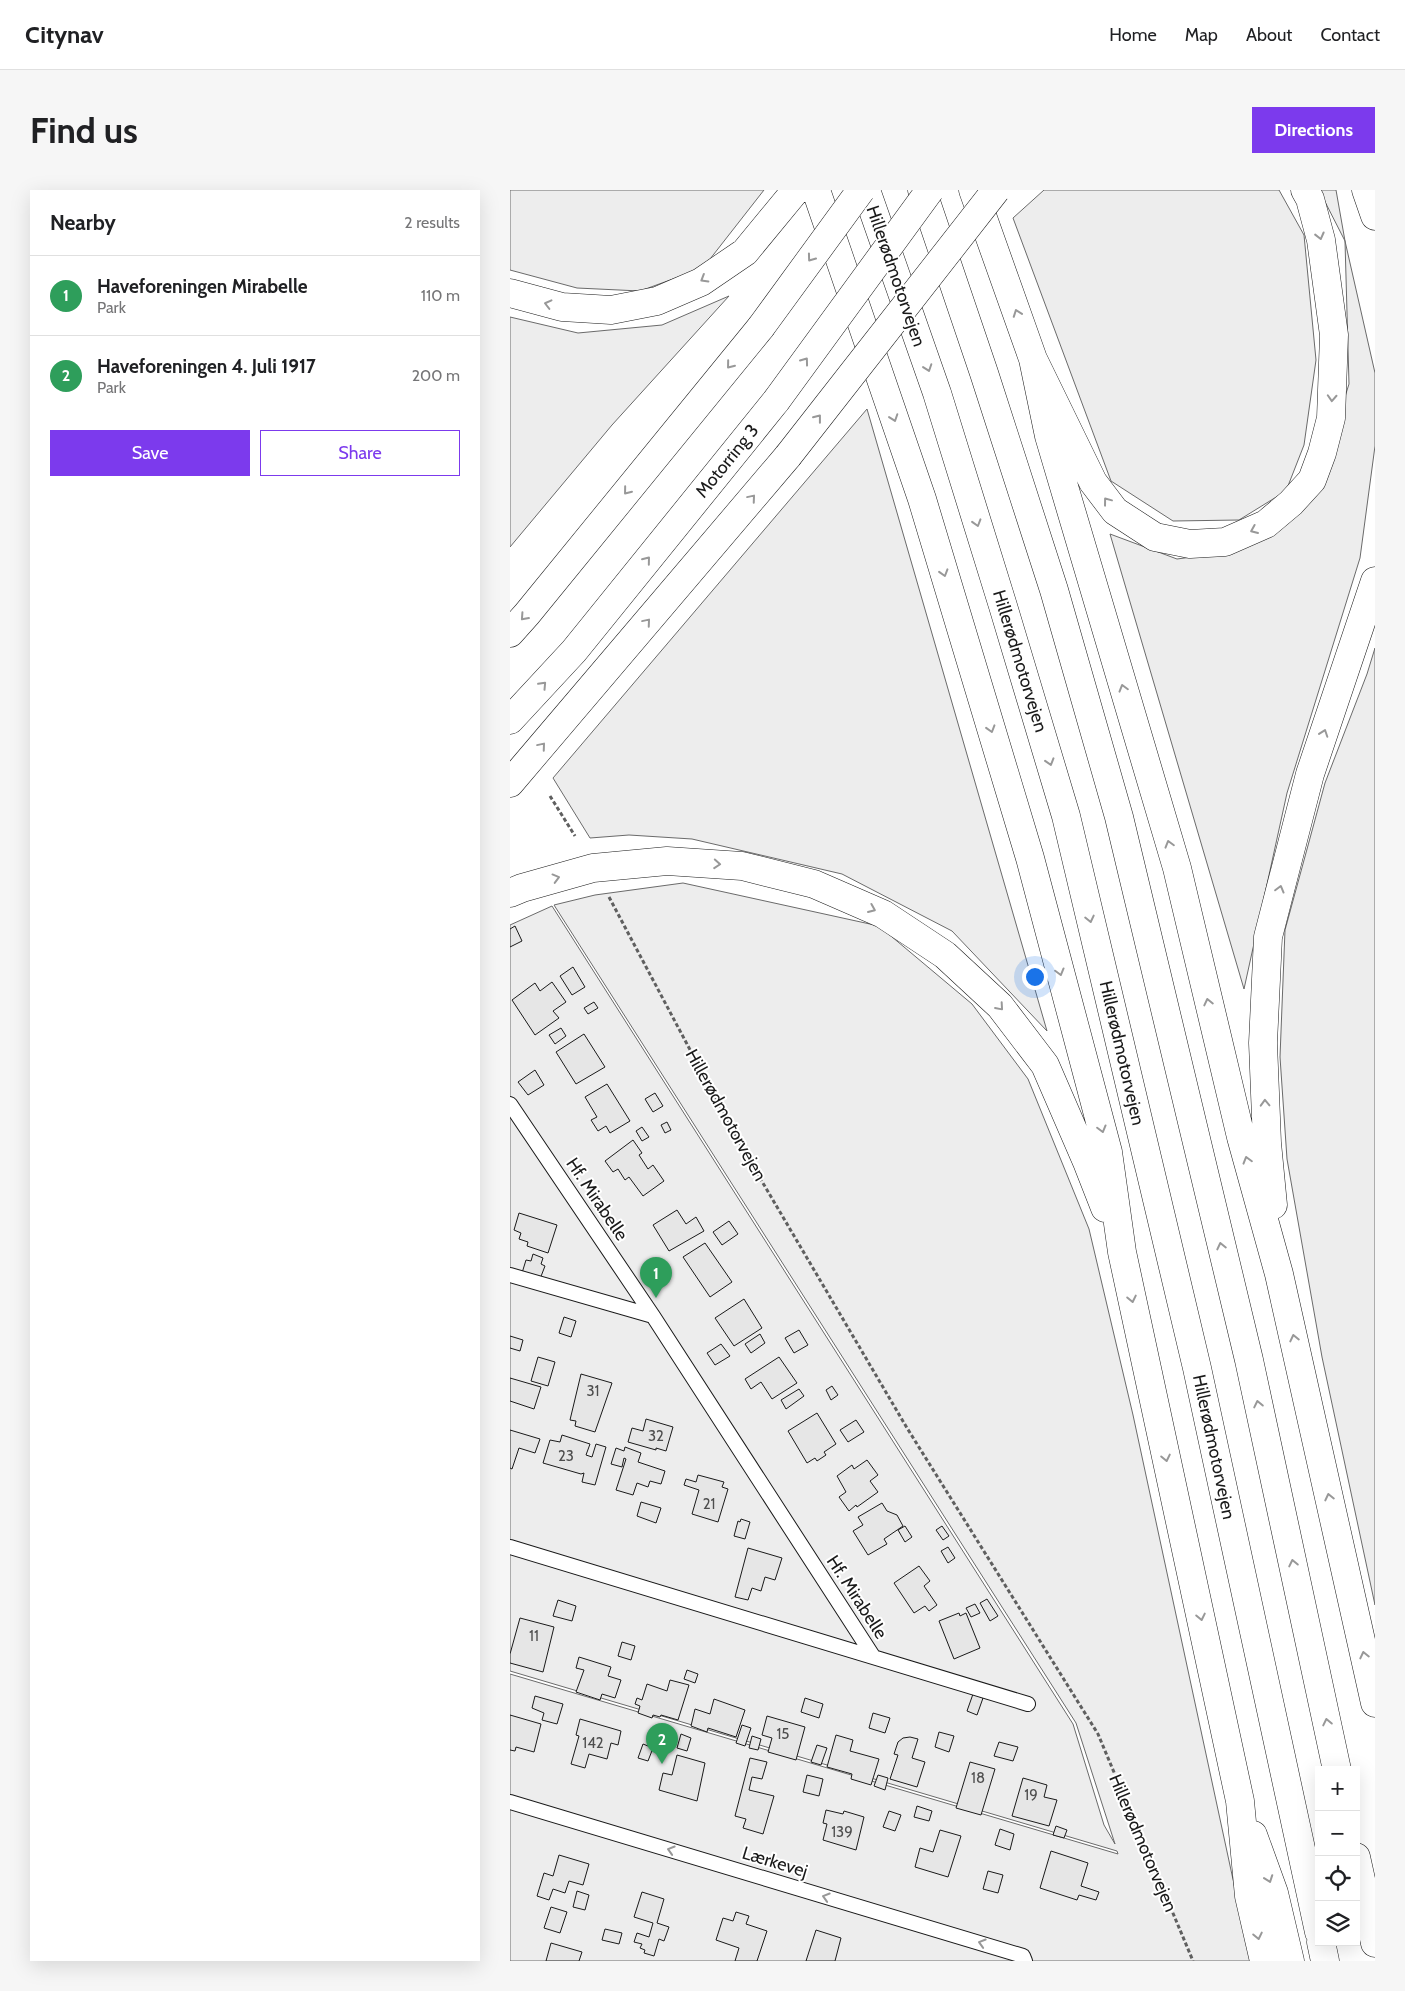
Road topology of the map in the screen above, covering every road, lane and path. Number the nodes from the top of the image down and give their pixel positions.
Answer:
1 (796, 190) edge
2 (816, 190) edge
3 (861, 190) edge
4 (866, 190) edge
5 (922, 190) edge
6 (930, 190) edge
7 (973, 190) edge
8 (996, 190) edge
9 (1306, 190) edge
10 (1366, 190) edge
11 (1375, 216) edge
12 (510, 292) edge
13 (1033, 359) junction
14 (1375, 581) edge
15 (510, 632) edge
16 (510, 720) edge
17 (510, 783) edge
18 (550, 796) dead end
19 (575, 836) dead end
20 (510, 893) edge
21 (608, 897) dead end
22 (510, 1104) edge
23 (1122, 1252) junction
24 (1279, 1274) junction
25 (510, 1275) edge
26 (652, 1316) junction
27 (510, 1547) edge
28 (873, 1656) junction
29 (1375, 1703) edge
30 (1028, 1704) dead end
31 (1336, 1766) edge
32 (1240, 1801) junction
33 (510, 1802) edge
34 (1360, 1875) edge
35 (1315, 1914) edge
36 (1375, 1943) edge
37 (1322, 1946) edge
38 (1025, 1961) edge
39 (1193, 1961) edge
40 (1264, 1961) edge
41 (1290, 1961) edge
42 (1325, 1961) edge

1 -> 12 highway
2 -> 23 highway
3 -> 15 highway, bridge
4 -> 35 highway, Hillerødmotorvejen
31 -> 5 highway
16 -> 6 highway, Motorring 3, bridge
13 -> 7 highway
17 -> 8 highway, bridge
9 -> 13 highway
10 - 11 highway
24 -> 13 highway
24 -> 14 highway
18 - 19 path
20 -> 23 highway
21 - 39 path, Hillerødmotorvejen
22 - 26 lane, Hf. Mirabelle
23 -> 32 highway
29 -> 24 highway
25 - 26 lane
26 - 28 lane, Hf. Mirabelle
27 - 28 lane, Hf. Mirabelle
28 - 30 lane
32 -> 40 highway
32 -> 41 highway
38 -> 33 lane, Lærkevej
34 - 36 highway
37 - 42 highway

